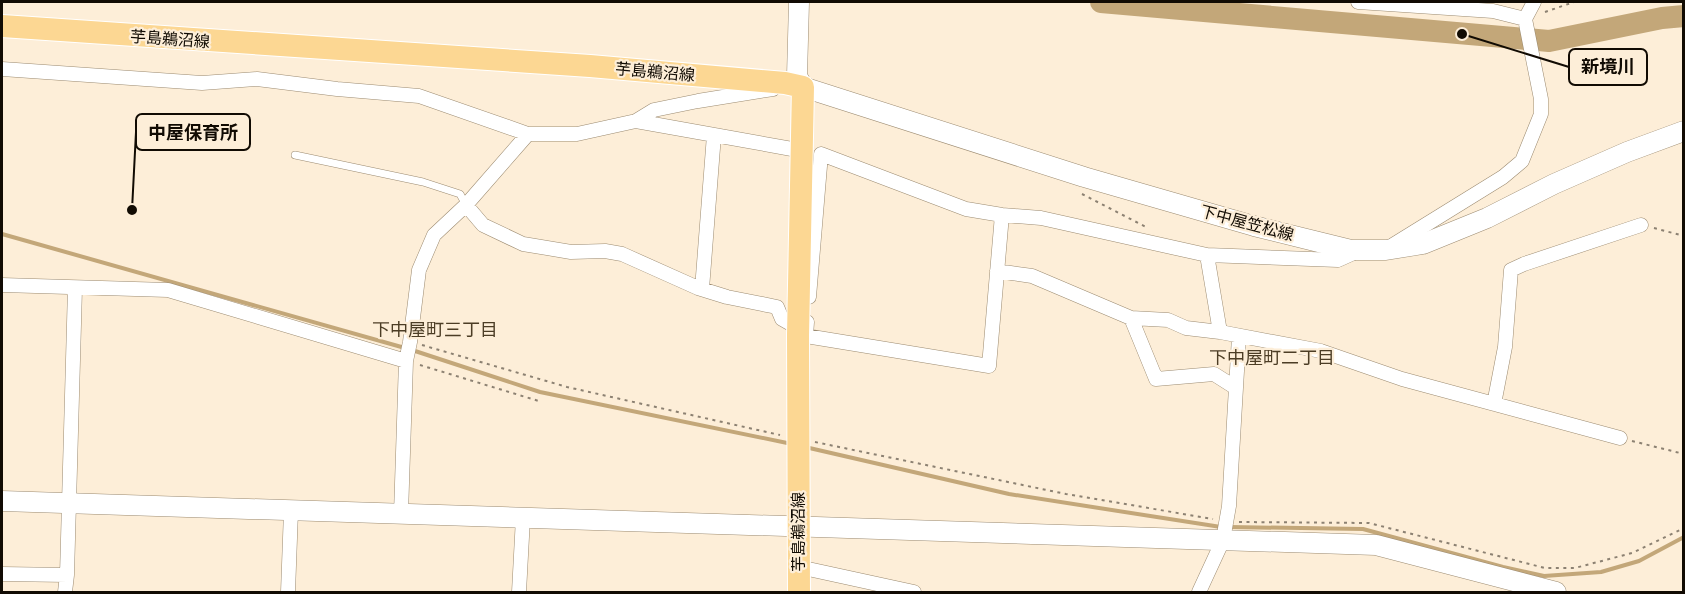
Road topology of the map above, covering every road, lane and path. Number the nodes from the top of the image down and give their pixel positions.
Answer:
1 (1358, 2) edge
2 (1534, 2) edge
3 (1574, 2) edge
4 (798, 6) edge
5 (1525, 19) junction
6 (2, 26) edge
7 (2, 69) edge
8 (794, 85) junction
9 (636, 121) junction
10 (1683, 131) edge
11 (528, 134) junction
12 (714, 135) junction
13 (792, 149) dead end
14 (296, 155) dead end
15 (1081, 194) dead end
16 (466, 205) junction
17 (1002, 216) junction
18 (1641, 225) joint
19 (1155, 231) dead end
20 (1683, 236) edge
21 (1360, 250) junction
22 (1386, 250) junction
23 (1208, 255) junction
24 (997, 272) junction
25 (2, 285) edge
26 (75, 288) junction
27 (702, 289) junction
28 (1131, 318) junction
29 (800, 333) junction
30 (1220, 333) junction
31 (1239, 337) junction
32 (407, 354) junction
33 (1236, 388) junction
34 (542, 402) dead end
35 (1494, 404) junction
36 (1620, 438) joint
37 (1683, 454) edge
38 (2, 501) edge
39 (68, 503) junction
40 (291, 511) junction
41 (401, 514) junction
42 (523, 518) junction
43 (799, 527) junction
44 (1683, 528) edge
45 (1224, 531) junction
46 (799, 567) junction
47 (2, 574) edge
48 (67, 576) junction
49 (65, 592) edge
50 (288, 592) edge
51 (519, 592) edge
52 (799, 592) edge
53 (914, 592) edge
54 (1199, 592) edge
55 (1556, 592) edge

1 - 5 street
2 - 5 street
3 - 5 path
4 - 8 street
5 - 22 street
6 - 8 main road, 芋島鵜沼線
7 - 11 street
8 - 9 street
8 - 21 street, 下中屋笠松線
8 - 29 main road, 芋島鵜沼線
9 - 11 street
9 - 12 street
10 - 22 street, 下中屋笠松線
11 - 16 street
12 - 13 street
12 - 27 street
14 - 16 lane
15 - 19 path
16 - 27 street
16 - 32 street
17 - 23 street
17 - 24 street
17 - 29 street
18 - 20 path
18 - 35 street
21 - 22 street, 下中屋笠松線
21 - 23 street
23 - 30 street
24 - 28 street
24 - 29 street
25 - 26 street
26 - 32 street
26 - 39 street
27 - 29 street
28 - 30 street
28 - 33 street
29 - 43 main road, 芋島鵜沼線
30 - 31 street
31 - 33 street
31 - 35 street
32 - 34 path
32 - 41 street
33 - 45 street
35 - 36 street
36 - 37 path
38 - 39 street
39 - 40 street
39 - 48 street
40 - 41 street
40 - 50 street
41 - 42 street
42 - 43 street
42 - 51 street
43 - 45 street
43 - 46 main road, 芋島鵜沼線
44 - 45 path
45 - 54 street
45 - 55 street
46 - 52 main road, 芋島鵜沼線
46 - 53 street
47 - 48 street
48 - 49 street

